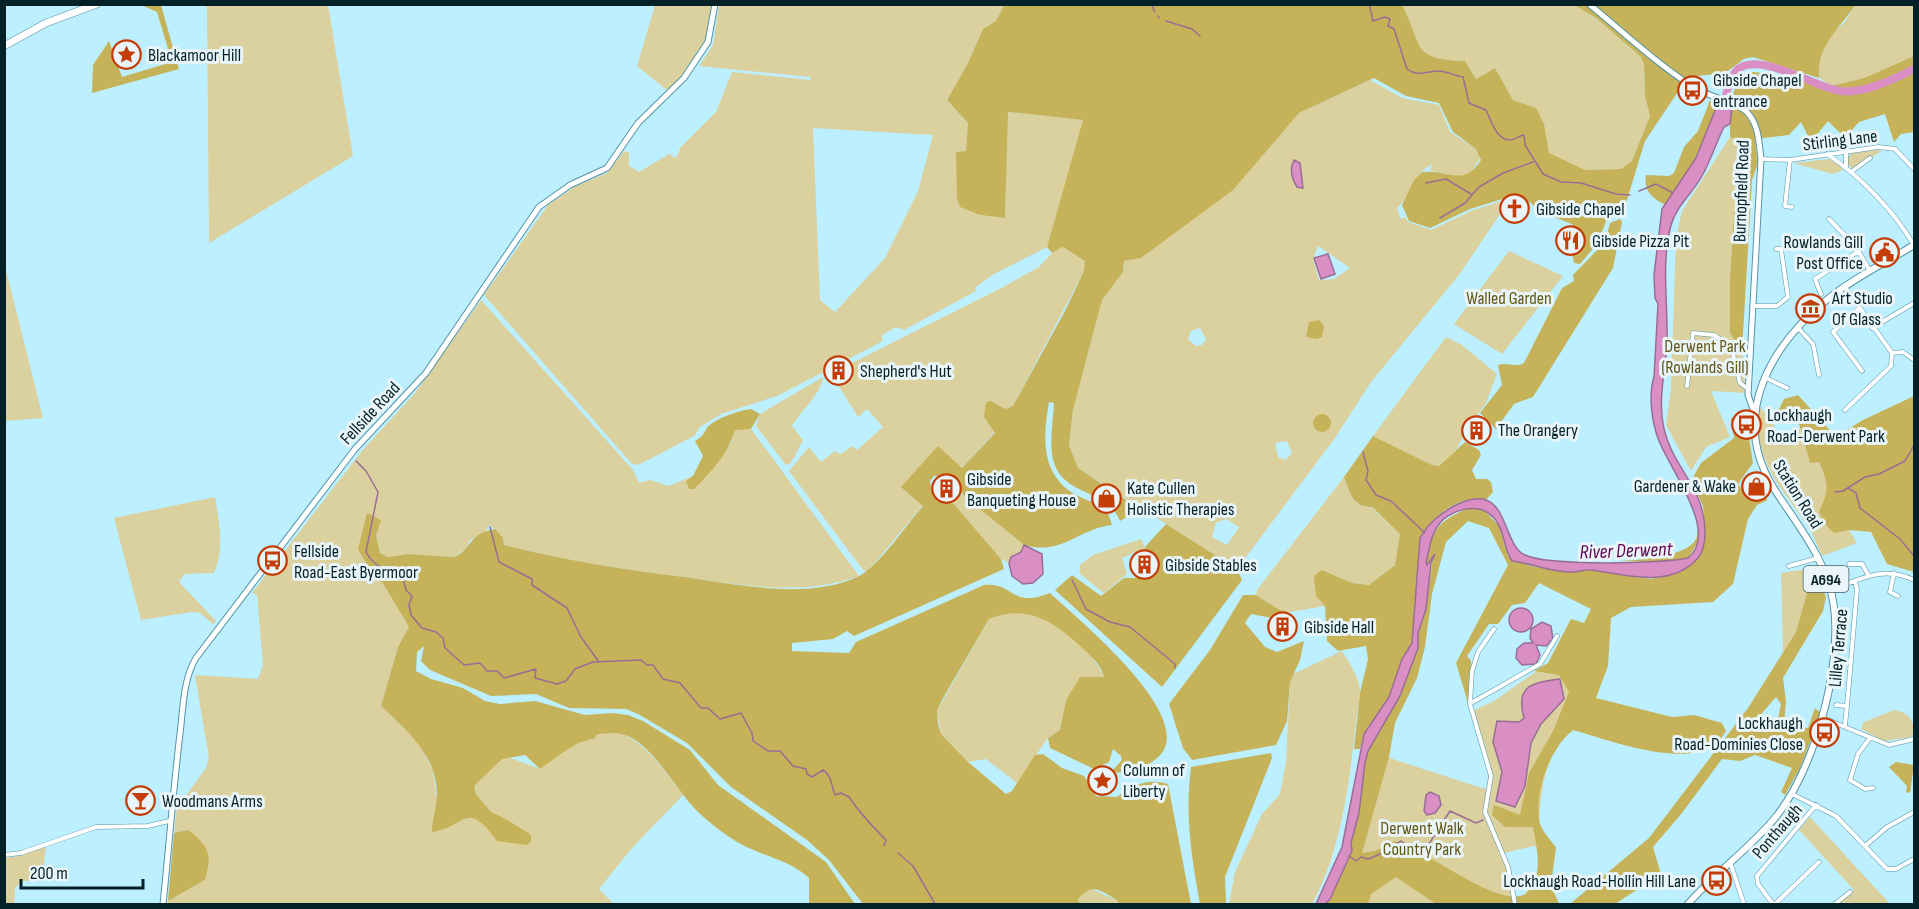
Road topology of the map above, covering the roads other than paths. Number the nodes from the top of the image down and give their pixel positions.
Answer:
1 (97, 4) edge
2 (715, 4) edge
3 (1588, 4) edge
4 (4, 46) edge
5 (1846, 151) junction
6 (1826, 154) junction
7 (1870, 158) dead end
8 (1761, 159) junction
9 (1790, 160) junction
10 (1846, 167) junction
11 (1914, 169) edge
12 (1851, 172) junction
13 (1792, 207) dead end
14 (1829, 219) dead end
15 (1914, 245) edge
16 (1776, 249) dead end
17 (1859, 252) junction
18 (1871, 272) junction
19 (1845, 287) junction
20 (1821, 294) dead end
21 (1914, 303) edge
22 (1751, 306) junction
23 (1859, 308) junction
24 (1799, 328) junction
25 (1872, 328) junction
26 (1892, 353) junction
27 (1914, 360) edge
28 (1862, 371) dead end
29 (1819, 375) dead end
30 (1766, 378) junction
31 (1687, 386) dead end
32 (1787, 388) dead end
33 (1748, 392) junction
34 (1756, 401) junction
35 (1845, 410) dead end
36 (1754, 412) junction
37 (1818, 558) junction
38 (1849, 564) dead end
39 (1789, 566) dead end
40 (1894, 573) junction
41 (1869, 576) junction
42 (1914, 580) edge
43 (1855, 582) junction
44 (1830, 590) junction
45 (1898, 596) dead end
46 (1494, 629) dead end
47 (1557, 636) dead end
48 (1470, 703) junction
49 (1836, 705) dead end
50 (1847, 706) junction
51 (1823, 718) junction
52 (1845, 725) junction
53 (1870, 738) junction
54 (1914, 739) edge
55 (1873, 788) dead end
56 (1792, 794) junction
57 (1816, 805) junction
58 (1914, 812) edge
59 (169, 821) junction
60 (1865, 846) junction
61 (4, 855) edge
62 (1914, 859) edge
63 (1730, 862) junction
64 (1820, 862) dead end
65 (1850, 892) dead end
66 (163, 904) edge
67 (1515, 904) edge
68 (1688, 904) edge
69 (1744, 904) edge
70 (1774, 904) edge
71 (1835, 904) edge

1 - 4 highway
2 - 59 street, Fellside Road
3 - 8 street, Burnopfield Road
5 - 6 street, Stirling Lane
5 - 10 street
5 - 11 street, Stirling Lane
6 - 9 street, Stirling Lane
6 - 10 street
7 - 12 street
8 - 9 street, Stirling Lane
8 - 22 street, Burnopfield Road
9 - 13 street
10 - 12 street
12 - 15 street
14 - 17 street
15 - 18 main road, Station Road / A694
16 - 22 street
17 - 18 street
17 - 20 street
18 - 19 main road, Station Road / A694
19 - 23 street
19 - 24 main road, Station Road / A694
21 - 25 street
22 - 33 street, Burnopfield Road
23 - 25 street
23 - 28 street
24 - 29 street
24 - 30 main road, Station Road / A694
25 - 26 street
26 - 27 street
26 - 35 street
30 - 32 street
30 - 34 main road, Station Road / A694
31 - 33 street
33 - 34 street
33 - 36 street, Burnopfield Road
34 - 36 main road, Station Road / A694
36 - 37 main road, Station Road / A694
37 - 39 street
37 - 44 main road, Station Road / A694
38 - 41 street
40 - 41 street
40 - 42 street
40 - 45 street
41 - 43 street
43 - 44 street
43 - 50 street, Lilley Terrace
44 - 51 main road, Station Road / A694
46 - 48 street
47 - 48 street
48 - 67 street
49 - 50 street, Lilley Terrace
50 - 52 street
51 - 52 street
51 - 56 main road, A694
52 - 53 street
53 - 54 street
53 - 55 street
56 - 57 street
56 - 63 main road, A694
57 - 60 street
57 - 70 street, Ponthaugh
58 - 60 street
59 - 61 street
59 - 66 street, Fellside Road
60 - 62 street
63 - 68 main road, A694
63 - 69 street
64 - 70 street
65 - 71 street

